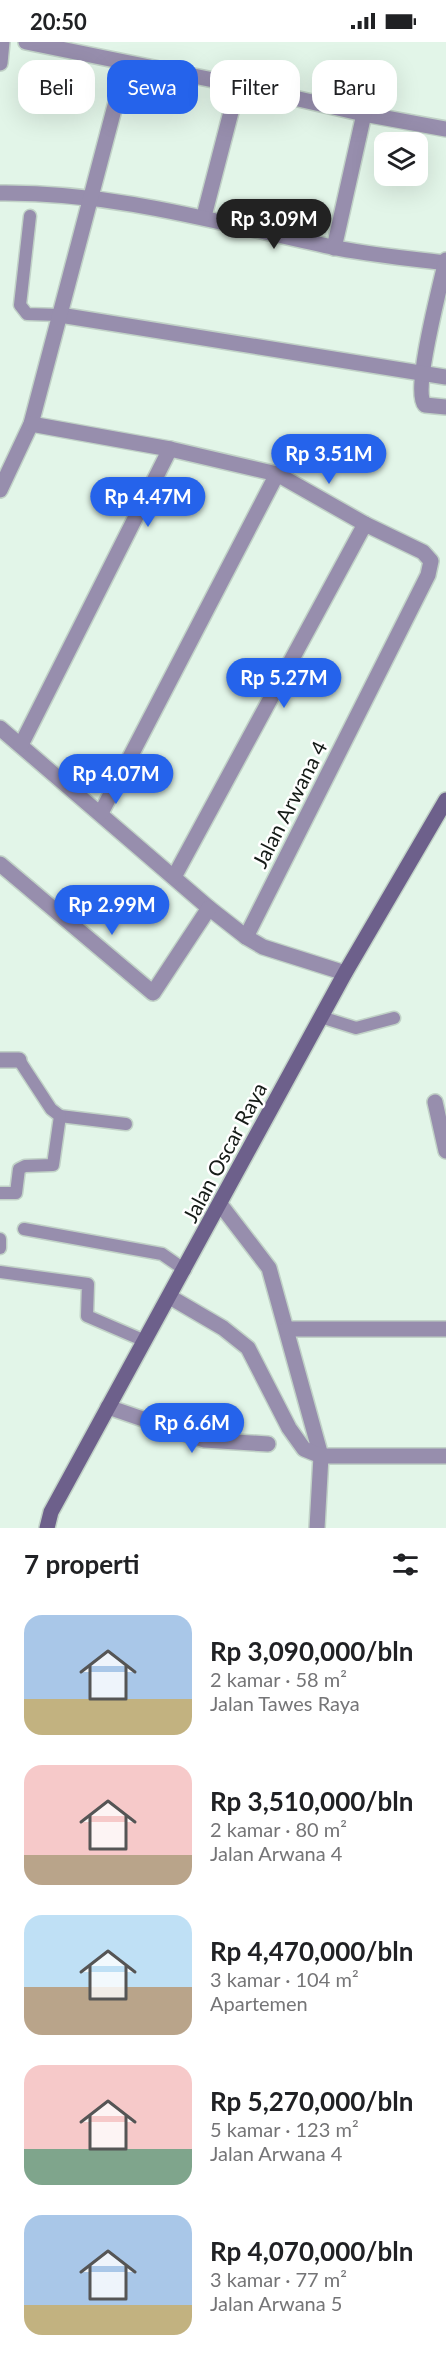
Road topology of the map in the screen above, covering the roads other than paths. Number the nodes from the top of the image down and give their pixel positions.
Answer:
1 (2, 42) edge
2 (26, 42) edge
3 (108, 60) edge
4 (0, 63) edge
5 (113, 114) edge
6 (230, 114) edge
7 (364, 114) joint
8 (446, 129) edge
9 (0, 193) edge
10 (91, 196) junction
11 (30, 216) dead end
12 (204, 216) junction
13 (334, 248) junction
14 (446, 262) edge
15 (60, 315) junction
16 (423, 374) junction
17 (446, 377) edge
18 (446, 407) edge
19 (32, 423) junction
20 (170, 449) junction
21 (277, 474) junction
22 (0, 490) edge
23 (365, 524) junction
24 (0, 728) edge
25 (21, 745) junction
26 (445, 805) edge
27 (101, 813) junction
28 (0, 864) edge
29 (174, 877) junction
30 (209, 909) junction
31 (246, 937) junction
32 (345, 973) junction
33 (321, 1017) junction
34 (394, 1018) dead end
35 (0, 1060) edge
36 (19, 1060) joint
37 (435, 1102) dead end
38 (60, 1116) junction
39 (126, 1124) dead end
40 (446, 1151) edge
41 (0, 1193) edge
42 (220, 1204) junction
43 (24, 1229) dead end
44 (0, 1239) edge
45 (0, 1248) edge
46 (185, 1270) junction
47 (0, 1272) edge
48 (170, 1297) junction
49 (287, 1329) junction
50 (446, 1329) edge
51 (145, 1341) junction
52 (108, 1407) junction
53 (268, 1444) dead end
54 (321, 1456) junction
55 (446, 1456) edge
56 (47, 1528) edge
57 (317, 1528) edge

1 - 4 street
2 - 3 street
5 - 10 street
6 - 12 street
7 - 8 street
7 - 13 street
9 - 10 street
10 - 12 street
10 - 15 street
11 - 15 lane
12 - 13 street
13 - 14 street
14 - 16 street
15 - 16 street
15 - 19 street
16 - 17 street
16 - 18 street
19 - 20 street
19 - 22 street
20 - 21 street
20 - 25 street
21 - 23 street
21 - 27 street
23 - 29 street
23 - 31 street, Jalan Arwana 4
24 - 25 street
25 - 27 street
26 - 32 street, Jalan Oscar Raya
27 - 29 street
28 - 30 street
29 - 30 street
30 - 31 street
31 - 32 street
32 - 33 street, Jalan Oscar Raya
33 - 34 lane
33 - 42 street, Jalan Oscar Raya
35 - 36 street
36 - 38 lane
37 - 40 street
38 - 39 lane
38 - 41 lane
42 - 46 street, Jalan Oscar Raya
42 - 49 street
43 - 46 lane
44 - 45 lane
46 - 48 street, Jalan Oscar Raya
47 - 51 lane
48 - 51 street, Jalan Oscar Raya
48 - 54 street
49 - 50 street
49 - 54 street
51 - 52 street, Jalan Oscar Raya
52 - 53 street
52 - 56 street, Jalan Oscar Raya
54 - 55 street
54 - 57 street

